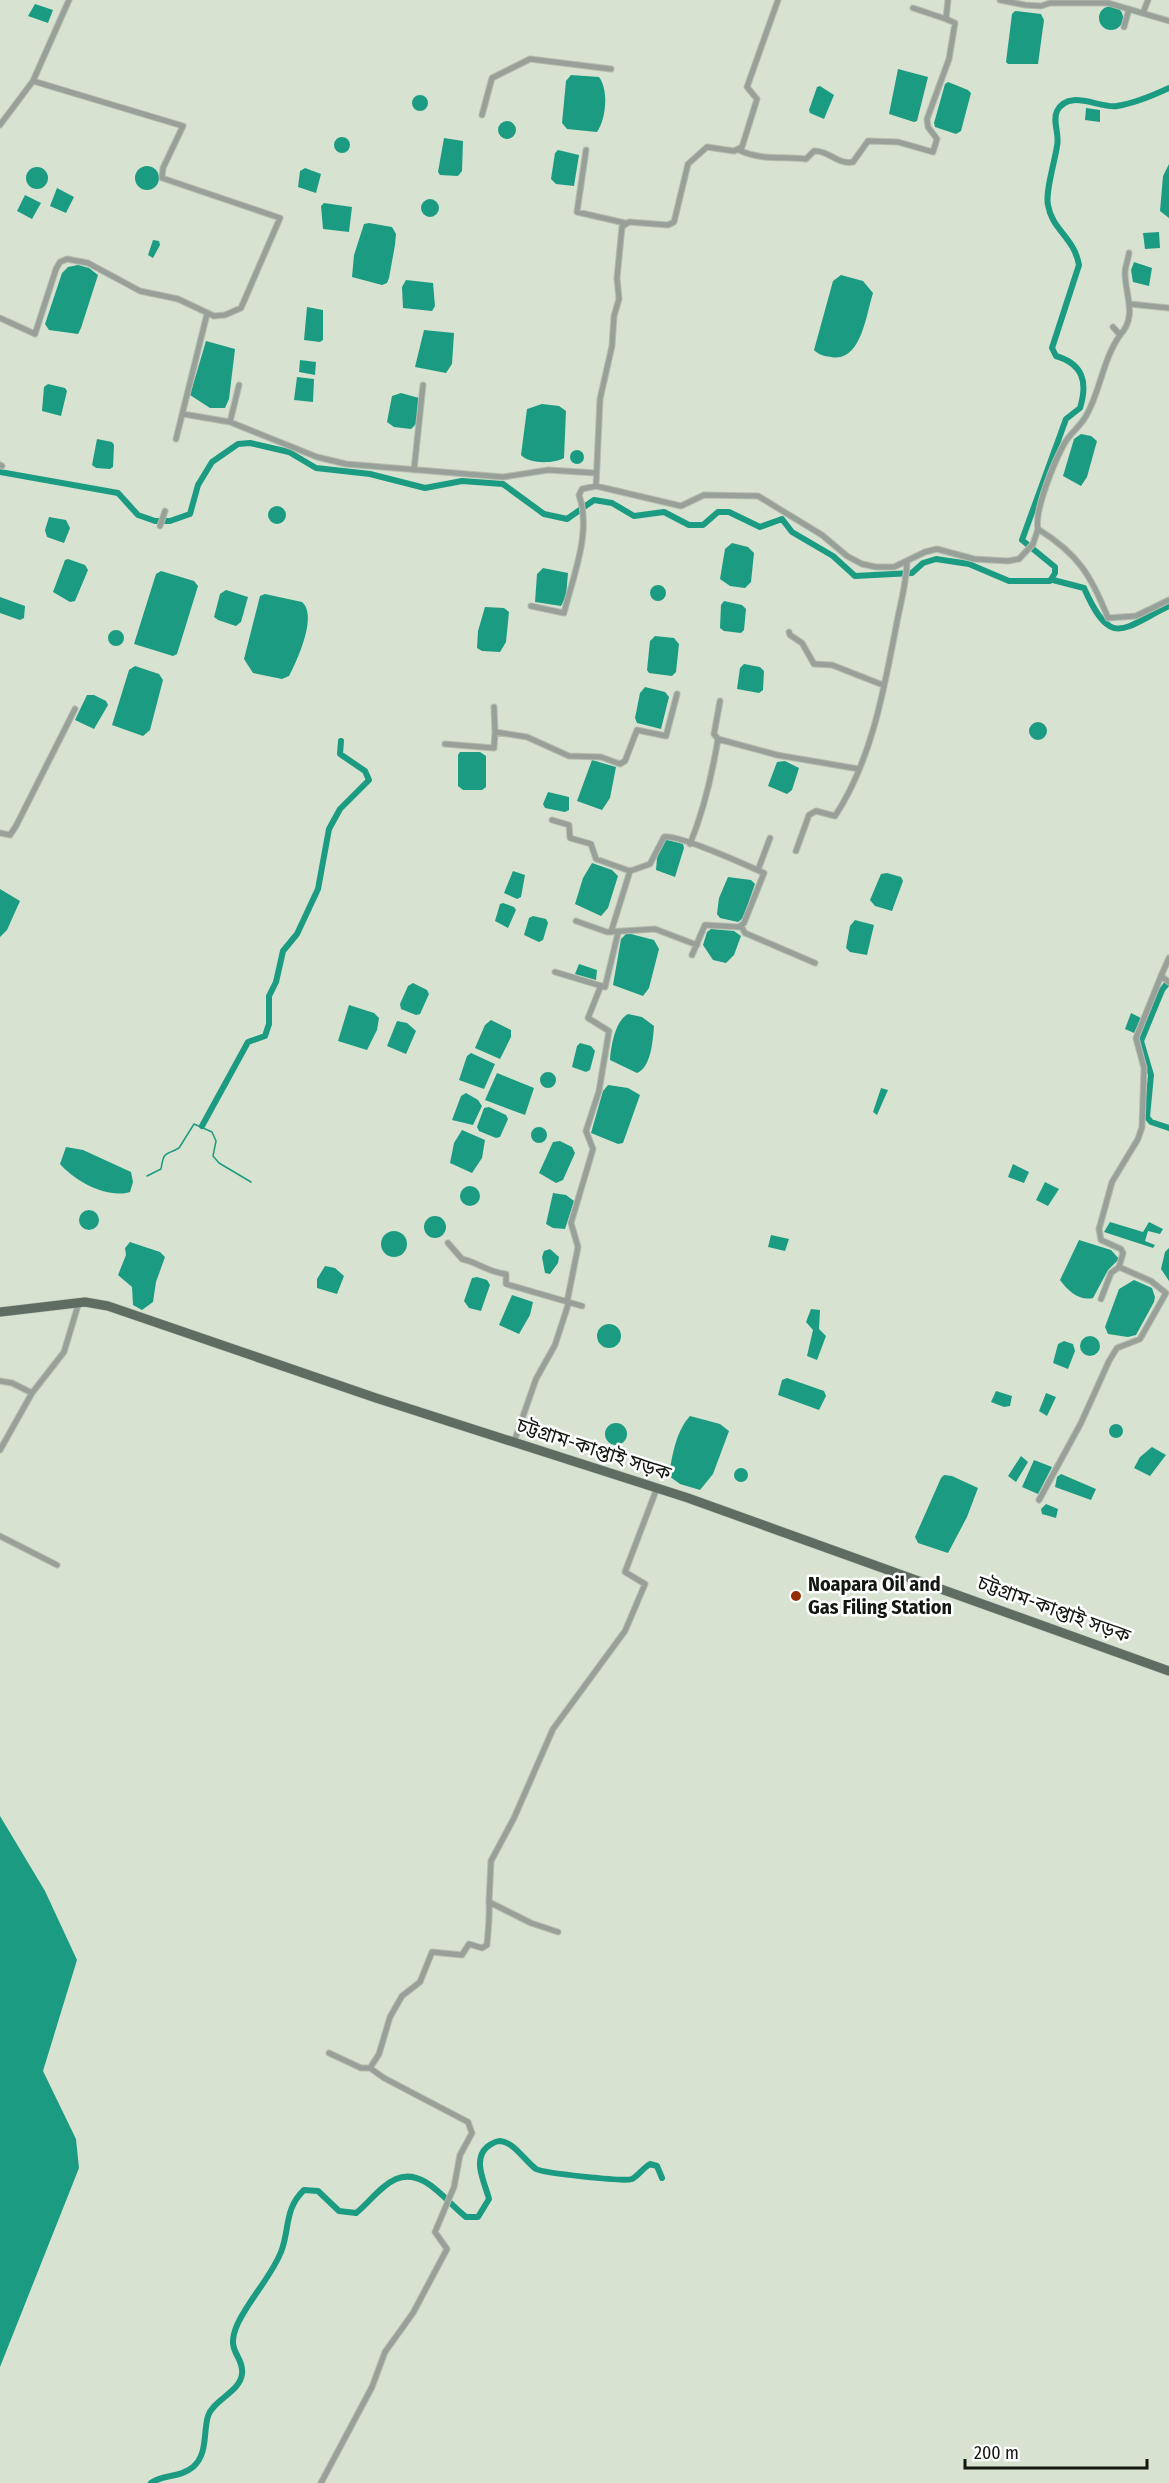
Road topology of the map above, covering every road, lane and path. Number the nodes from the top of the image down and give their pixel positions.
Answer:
1 (778, 0) edge
2 (948, 0) edge
3 (1000, 0) edge
4 (1148, 0) edge
5 (67, 1) edge
6 (913, 8) dead end
7 (1129, 9) junction
8 (1143, 14) junction
9 (946, 19) junction
10 (1169, 21) edge
11 (1124, 27) dead end
12 (611, 69) dead end
13 (33, 81) junction
14 (482, 115) dead end
15 (0, 125) edge
16 (586, 150) dead end
17 (740, 150) junction
18 (625, 223) junction
19 (1129, 253) dead end
20 (1130, 304) junction
21 (1169, 308) edge
22 (207, 314) junction
23 (0, 318) edge
24 (1113, 327) dead end
25 (1120, 335) junction
26 (239, 385) dead end
27 (423, 385) dead end
28 (183, 414) junction
29 (230, 422) junction
30 (176, 439) dead end
31 (414, 470) junction
32 (596, 473) junction
33 (596, 486) junction
34 (165, 511) dead end
35 (160, 526) dead end
36 (1038, 529) junction
37 (907, 563) junction
38 (1169, 600) edge
39 (531, 606) dead end
40 (789, 632) dead end
41 (884, 685) junction
42 (677, 694) dead end
43 (720, 701) dead end
44 (494, 707) dead end
45 (75, 709) dead end
46 (495, 732) junction
47 (718, 739) junction
48 (445, 744) dead end
49 (859, 769) junction
50 (552, 820) dead end
51 (0, 834) edge
52 (770, 838) dead end
53 (690, 844) junction
54 (796, 850) dead end
55 (758, 870) junction
56 (630, 871) junction
57 (576, 921) dead end
58 (741, 926) junction
59 (611, 932) junction
60 (618, 933) junction
61 (697, 945) junction
62 (692, 955) dead end
63 (1169, 958) edge
64 (815, 963) dead end
65 (555, 972) dead end
66 (1161, 976) junction
67 (1169, 982) edge
68 (600, 988) junction
69 (448, 1243) dead end
70 (1119, 1268) junction
71 (1167, 1290) edge
72 (1101, 1299) dead end
73 (79, 1302) junction
74 (568, 1302) junction
75 (582, 1306) dead end
76 (0, 1312) edge
77 (0, 1381) edge
78 (32, 1393) junction
79 (514, 1442) junction
80 (0, 1450) edge
81 (657, 1488) junction
82 (1039, 1500) dead end
83 (0, 1536) edge
84 (57, 1565) dead end
85 (1169, 1671) edge
86 (489, 1902) junction
87 (558, 1932) dead end
88 (329, 2053) dead end
89 (370, 2068) junction
90 (321, 2483) edge

1 - 17 street
2 - 9 street
3 - 7 street
4 - 8 street
5 - 13 street
6 - 9 street
7 - 8 street
7 - 11 street
8 - 10 street
9 - 17 street
12 - 14 street
13 - 15 street
13 - 22 street
16 - 18 street
17 - 18 street
18 - 32 street
19 - 20 street
20 - 21 street
20 - 25 street
22 - 23 street
22 - 28 street
24 - 25 street
25 - 36 street
26 - 29 street
27 - 31 street
28 - 29 street
28 - 30 street
29 - 31 street
31 - 32 street
32 - 33 street
33 - 37 street
33 - 39 street
34 - 35 street
36 - 37 street
36 - 38 street
37 - 41 street
40 - 41 street
41 - 49 street
42 - 46 street
43 - 47 street
44 - 46 street
45 - 51 street
46 - 48 street
47 - 49 street
47 - 53 street
49 - 54 street
50 - 56 street
52 - 55 street
53 - 55 street
53 - 56 street
55 - 58 street
56 - 59 street
57 - 59 street
58 - 61 street
58 - 64 street
59 - 60 street
60 - 61 street
60 - 68 street
61 - 62 street
63 - 66 street
65 - 68 street
66 - 67 street
66 - 70 street
68 - 74 street
69 - 74 street
70 - 71 street
70 - 72 street
71 - 82 street
73 - 76 main road, চট্টগ্রাম-কাপ্তাই সড়ক
73 - 78 street
73 - 79 main road, চট্টগ্রাম-কাপ্তাই সড়ক
74 - 75 street
74 - 79 street
77 - 78 street
78 - 80 street
79 - 81 main road, চট্টগ্রাম-কাপ্তাই সড়ক
81 - 85 main road, চট্টগ্রাম-কাপ্তাই সড়ক
81 - 86 street
83 - 84 street
86 - 87 street
86 - 89 street
88 - 89 street
89 - 90 street

